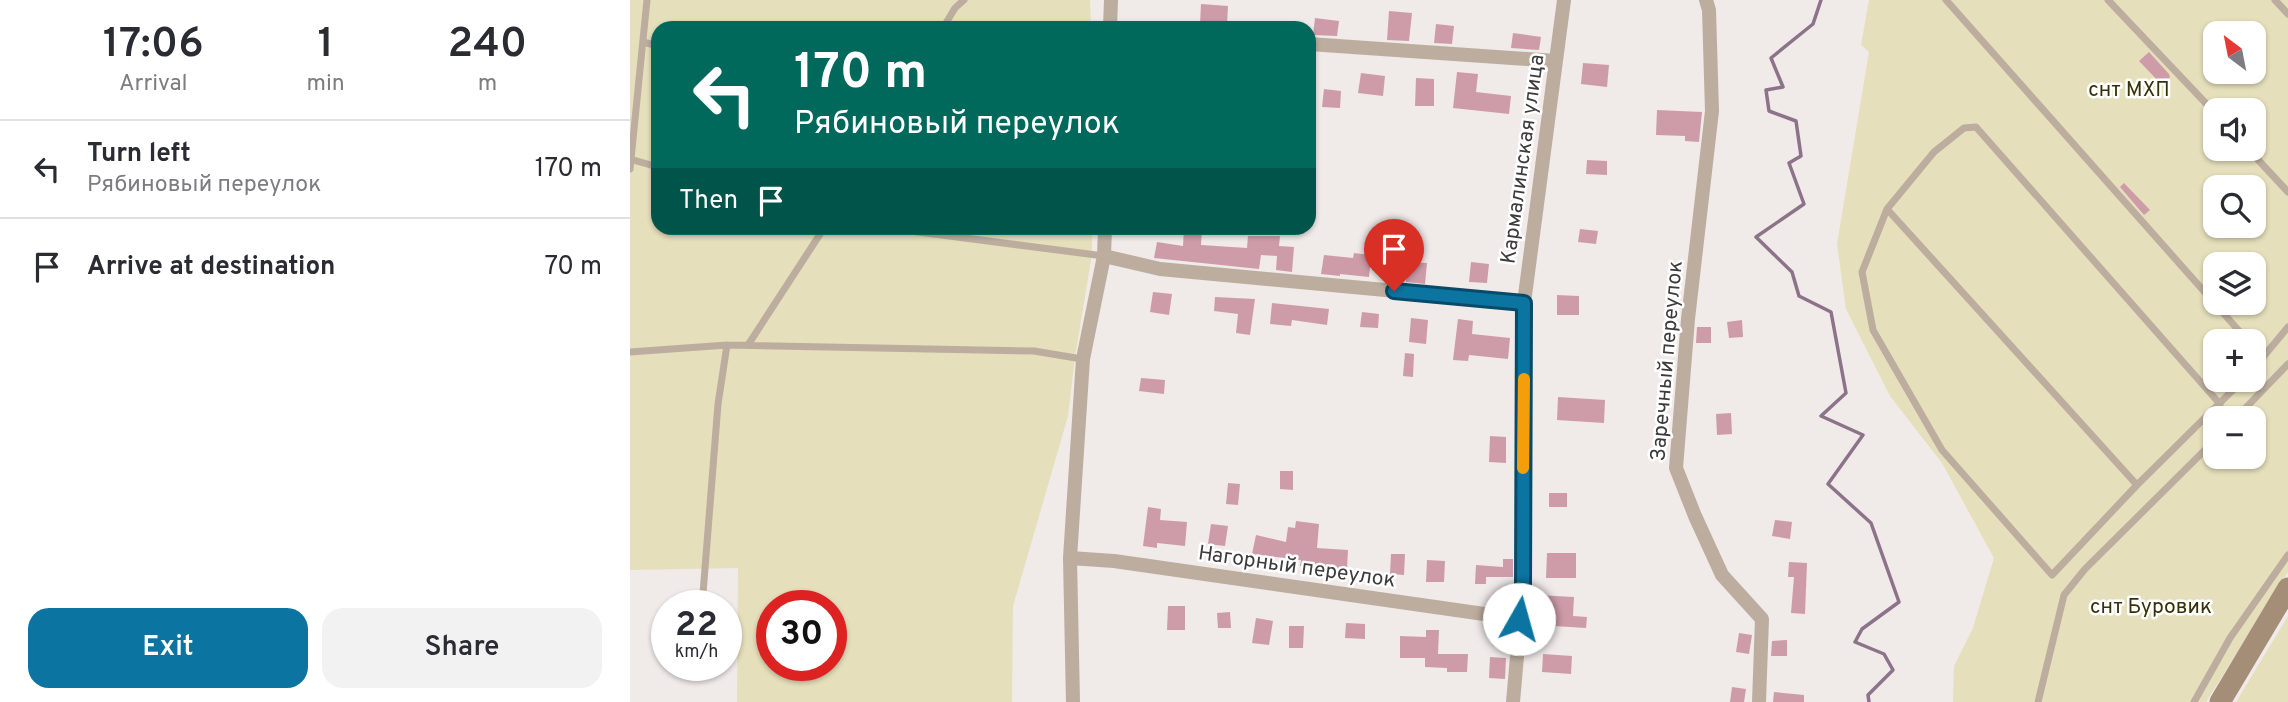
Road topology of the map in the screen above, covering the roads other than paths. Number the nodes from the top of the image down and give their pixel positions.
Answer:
1 (647, 0) edge
2 (964, 0) edge
3 (1111, 0) edge
4 (1564, 0) edge
5 (1706, 0) edge
6 (1945, 0) edge
7 (2109, 0) edge
8 (2275, 0) edge
9 (2288, 14) edge
10 (947, 21) edge
11 (1110, 21) edge
12 (643, 42) junction
13 (651, 44) edge
14 (1316, 44) edge
15 (1556, 61) junction
16 (2203, 100) edge
17 (630, 159) edge
18 (2259, 161) edge
19 (651, 165) edge
20 (630, 169) edge
21 (2288, 192) edge
22 (1887, 209) junction
23 (819, 235) edge
24 (941, 235) edge
25 (1105, 235) edge
26 (1104, 256) junction
27 (1524, 303) junction
28 (2288, 327) edge
29 (2237, 329) edge
30 (727, 345) junction
31 (748, 345) junction
32 (630, 352) edge
33 (2266, 354) edge
34 (1083, 359) junction
35 (2288, 364) edge
36 (2232, 392) edge
37 (2220, 404) junction
38 (2248, 406) edge
39 (2203, 452) edge
40 (2137, 485) junction
41 (2288, 555) edge
42 (1070, 558) junction
43 (703, 590) edge
44 (2287, 590) edge
45 (1519, 619) junction
46 (1073, 702) edge
47 (1513, 702) edge
48 (1759, 702) edge
49 (2038, 702) edge
50 (2194, 702) edge
51 (2220, 702) edge

1 - 12 lane
2 - 10 lane
3 - 11 street
4 - 15 street, Кармалинская улица
5 - 48 street, Заречный переулок
6 - 29 lane
7 - 16 lane
8 - 9 lane
12 - 13 lane
12 - 17 lane
14 - 15 street
15 - 27 street, Кармалинская улица
17 - 19 lane
17 - 20 lane
18 - 21 lane
22 - 37 lane
22 - 40 lane
22 - 40 lane
23 - 31 lane
24 - 26 lane
25 - 26 street
26 - 27 street
26 - 34 street
27 - 45 street, Кармалинская улица
28 - 33 lane
30 - 31 lane
30 - 32 lane
30 - 43 lane
31 - 34 lane
34 - 42 street
35 - 38 lane
36 - 37 lane
37 - 40 lane
39 - 49 lane
41 - 50 lane
42 - 45 street, Нагорный переулок
42 - 46 street
44 - 51 street
45 - 47 street, Кармалинская улица

